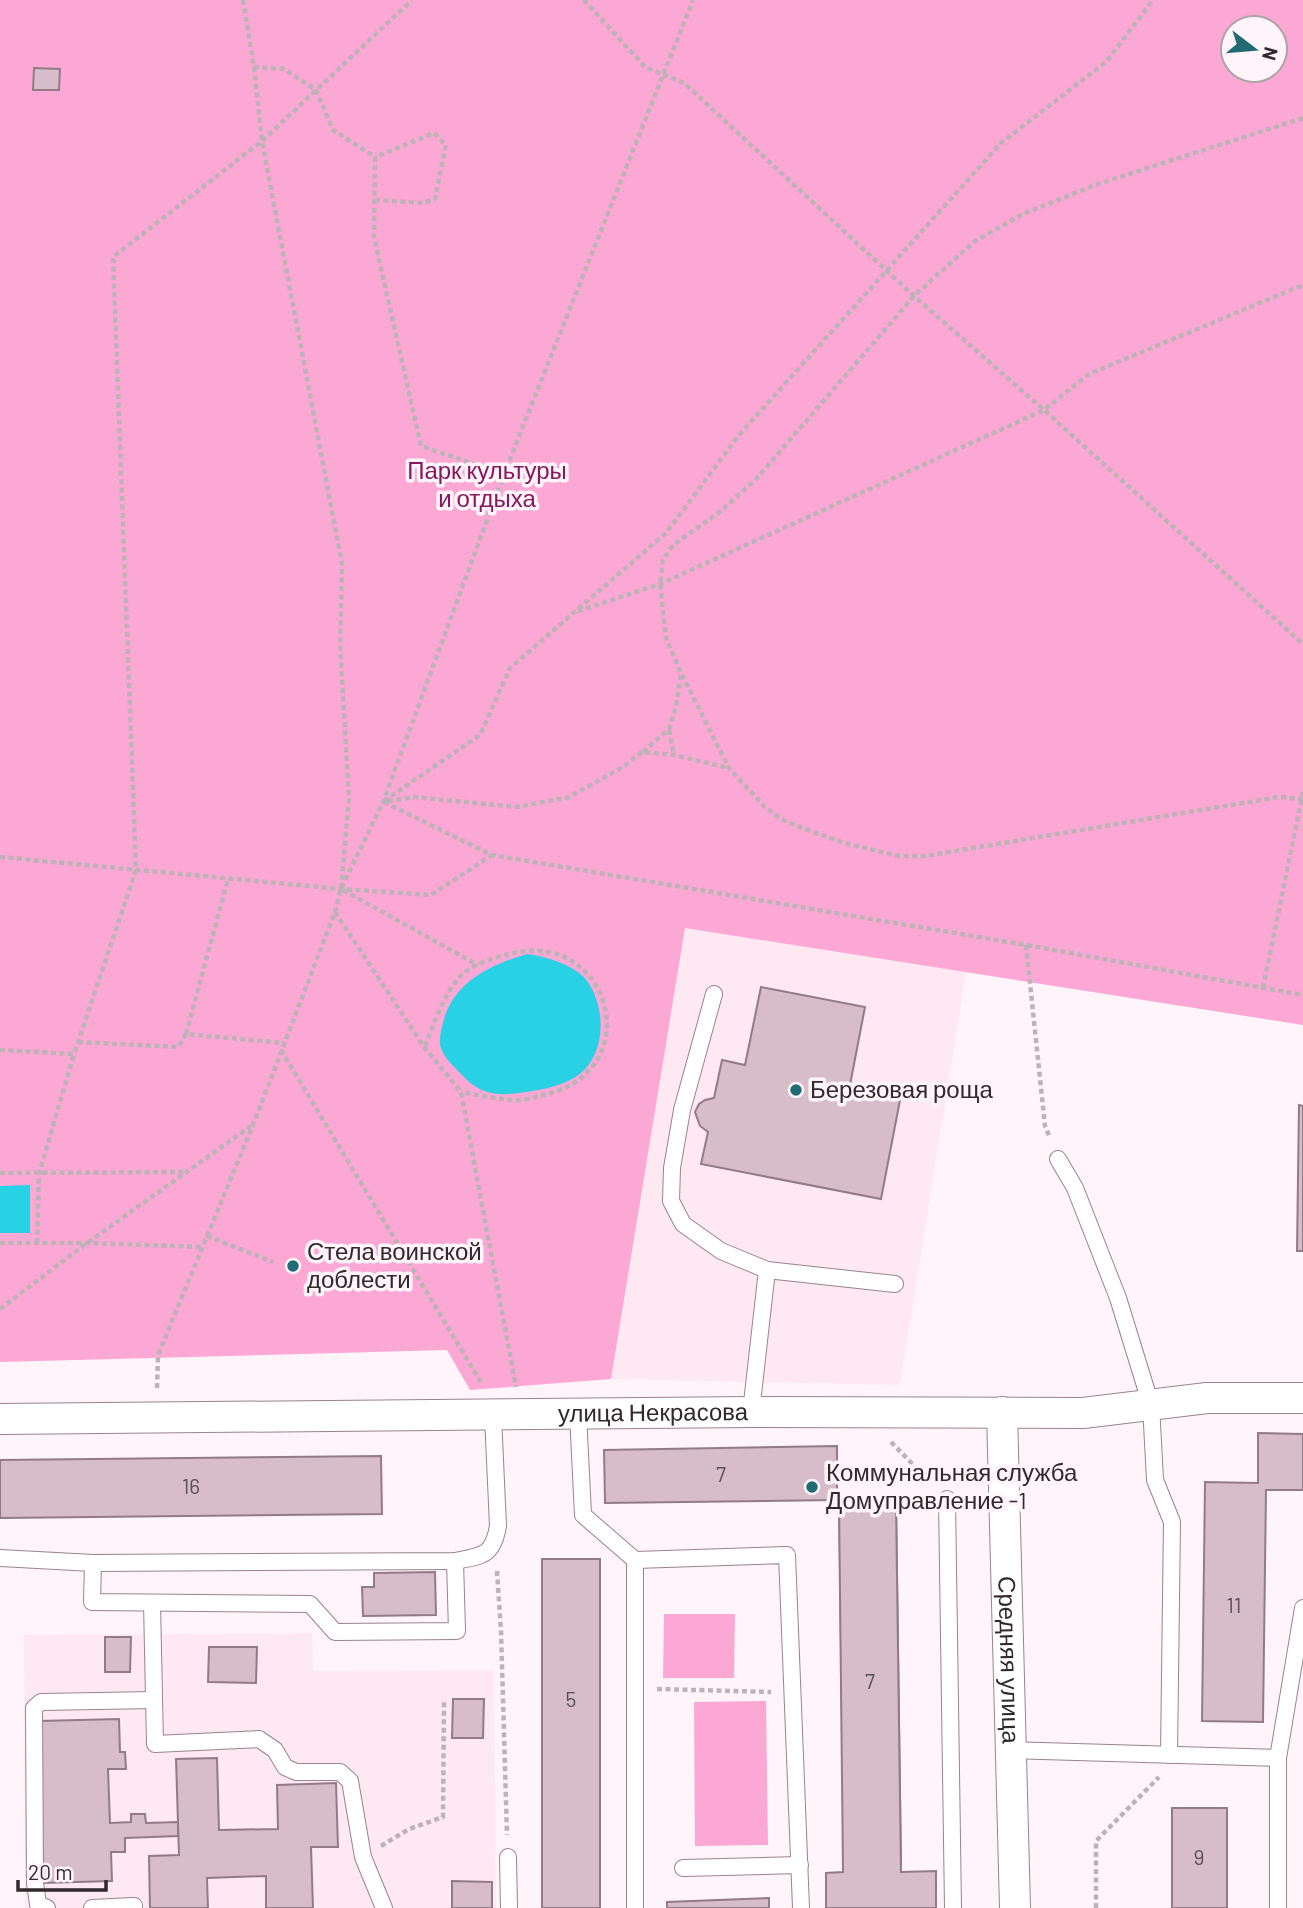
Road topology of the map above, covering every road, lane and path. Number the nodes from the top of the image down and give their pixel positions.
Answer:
1 (243, 0) edge
2 (411, 0) edge
3 (584, 0) edge
4 (693, 0) edge
5 (1153, 0) edge
6 (254, 67) junction
7 (663, 75) junction
8 (316, 90) junction
9 (1303, 118) edge
10 (262, 141) junction
11 (375, 157) junction
12 (375, 200) junction
13 (888, 271) junction
14 (1303, 285) edge
15 (914, 296) junction
16 (1044, 410) junction
17 (504, 474) junction
18 (660, 584) junction
19 (575, 612) junction
20 (1303, 644) edge
21 (681, 673) junction
22 (669, 729) junction
23 (642, 752) junction
24 (674, 755) junction
25 (729, 768) junction
26 (1303, 797) edge
27 (383, 802) junction
28 (492, 855) junction
29 (0, 857) edge
30 (135, 870) junction
31 (228, 879) junction
32 (341, 889) junction
33 (335, 912) junction
34 (1026, 945) junction
35 (478, 965) junction
36 (1263, 988) junction
37 (714, 994) dead end
38 (1303, 995) edge
39 (186, 1034) junction
40 (78, 1042) junction
41 (284, 1043) junction
42 (425, 1047) junction
43 (0, 1050) edge
44 (281, 1050) junction
45 (75, 1054) junction
46 (461, 1091) junction
47 (253, 1125) junction
48 (1058, 1159) joint
49 (188, 1172) junction
50 (0, 1173) edge
51 (39, 1174) junction
52 (207, 1236) junction
53 (0, 1243) edge
54 (37, 1243) junction
55 (87, 1243) junction
56 (202, 1247) junction
57 (273, 1262) dead end
58 (767, 1270) junction
59 (895, 1284) dead end
60 (0, 1309) edge
61 (1303, 1398) edge
62 (1151, 1405) junction
63 (499, 1407) junction
64 (751, 1412) junction
65 (1002, 1412) junction
66 (578, 1414) junction
67 (864, 1414) junction
68 (157, 1417) junction
69 (0, 1419) edge
70 (947, 1499) joint
71 (495, 1542) junction
72 (0, 1558) edge
73 (635, 1560) junction
74 (455, 1562) junction
75 (93, 1563) junction
76 (152, 1603) junction
77 (1303, 1608) edge
78 (653, 1689) dead end
79 (793, 1692) junction
80 (154, 1700) junction
81 (444, 1701) dead end
82 (1011, 1750) junction
83 (1175, 1755) junction
84 (1278, 1758) junction
85 (363, 1857) junction
86 (508, 1857) joint
87 (800, 1865) junction
88 (683, 1868) dead end
89 (47, 1908) edge
90 (93, 1908) edge
91 (134, 1908) edge
92 (384, 1908) edge
93 (509, 1908) edge
94 (635, 1908) edge
95 (802, 1908) edge
96 (953, 1908) edge
97 (1015, 1908) edge
98 (1096, 1908) edge
99 (1278, 1908) edge

1 - 6 path
2 - 8 path
3 - 7 path
4 - 7 path
5 - 13 path
6 - 8 path
6 - 10 path
7 - 13 path
7 - 17 path
8 - 10 path
8 - 11 path
9 - 15 path
10 - 30 path
10 - 32 path
11 - 12 path
11 - 12 path
12 - 17 path
13 - 15 path
13 - 19 path
14 - 16 path
15 - 16 path
15 - 18 path
16 - 18 path
16 - 20 path
17 - 27 path
18 - 19 path
18 - 21 path
19 - 27 path
21 - 22 path
21 - 25 path
22 - 23 path
22 - 24 path
23 - 24 path
23 - 27 path
24 - 25 path
25 - 26 path
26 - 36 path
27 - 28 path
27 - 32 path
28 - 32 path
28 - 34 path
29 - 30 path
30 - 31 path
30 - 40 path
31 - 32 path
31 - 39 path
32 - 33 path
32 - 35 path
33 - 41 path
33 - 42 path
34 - 36 path
34 - 48 path
35 - 42 path
35 - 46 path
36 - 38 path
37 - 58 lane
39 - 40 path
39 - 41 path
40 - 45 path
41 - 44 path
42 - 46 path
43 - 45 path
44 - 47 path
44 - 63 path
45 - 51 path
46 - 63 path
47 - 49 path
47 - 52 path
48 - 62 lane
49 - 51 path
49 - 55 path
50 - 51 path
51 - 54 path
52 - 56 path
52 - 57 path
53 - 54 path
54 - 55 path
55 - 56 path
55 - 60 path
56 - 68 path
58 - 59 lane
58 - 64 lane
61 - 62 street, улица Некрасова
62 - 65 street, улица Некрасова
62 - 83 lane
63 - 66 street, улица Некрасова
63 - 68 street, улица Некрасова
63 - 71 lane
64 - 66 street, улица Некрасова
64 - 67 street, улица Некрасова
65 - 67 street, улица Некрасова
65 - 82 street, Средняя улица
66 - 73 lane
67 - 70 path
68 - 69 street, улица Некрасова
70 - 96 lane
71 - 74 lane
71 - 86 path
72 - 75 lane
73 - 79 lane
73 - 94 lane
74 - 75 lane
74 - 76 lane
75 - 76 lane
76 - 80 lane
77 - 84 lane
78 - 79 path
79 - 87 lane
80 - 85 lane
80 - 89 lane
81 - 85 path
82 - 83 lane
82 - 97 street, Средняя улица
83 - 84 lane
83 - 98 path
84 - 99 lane
85 - 92 lane
86 - 93 lane
87 - 88 lane
87 - 95 lane
90 - 91 lane

